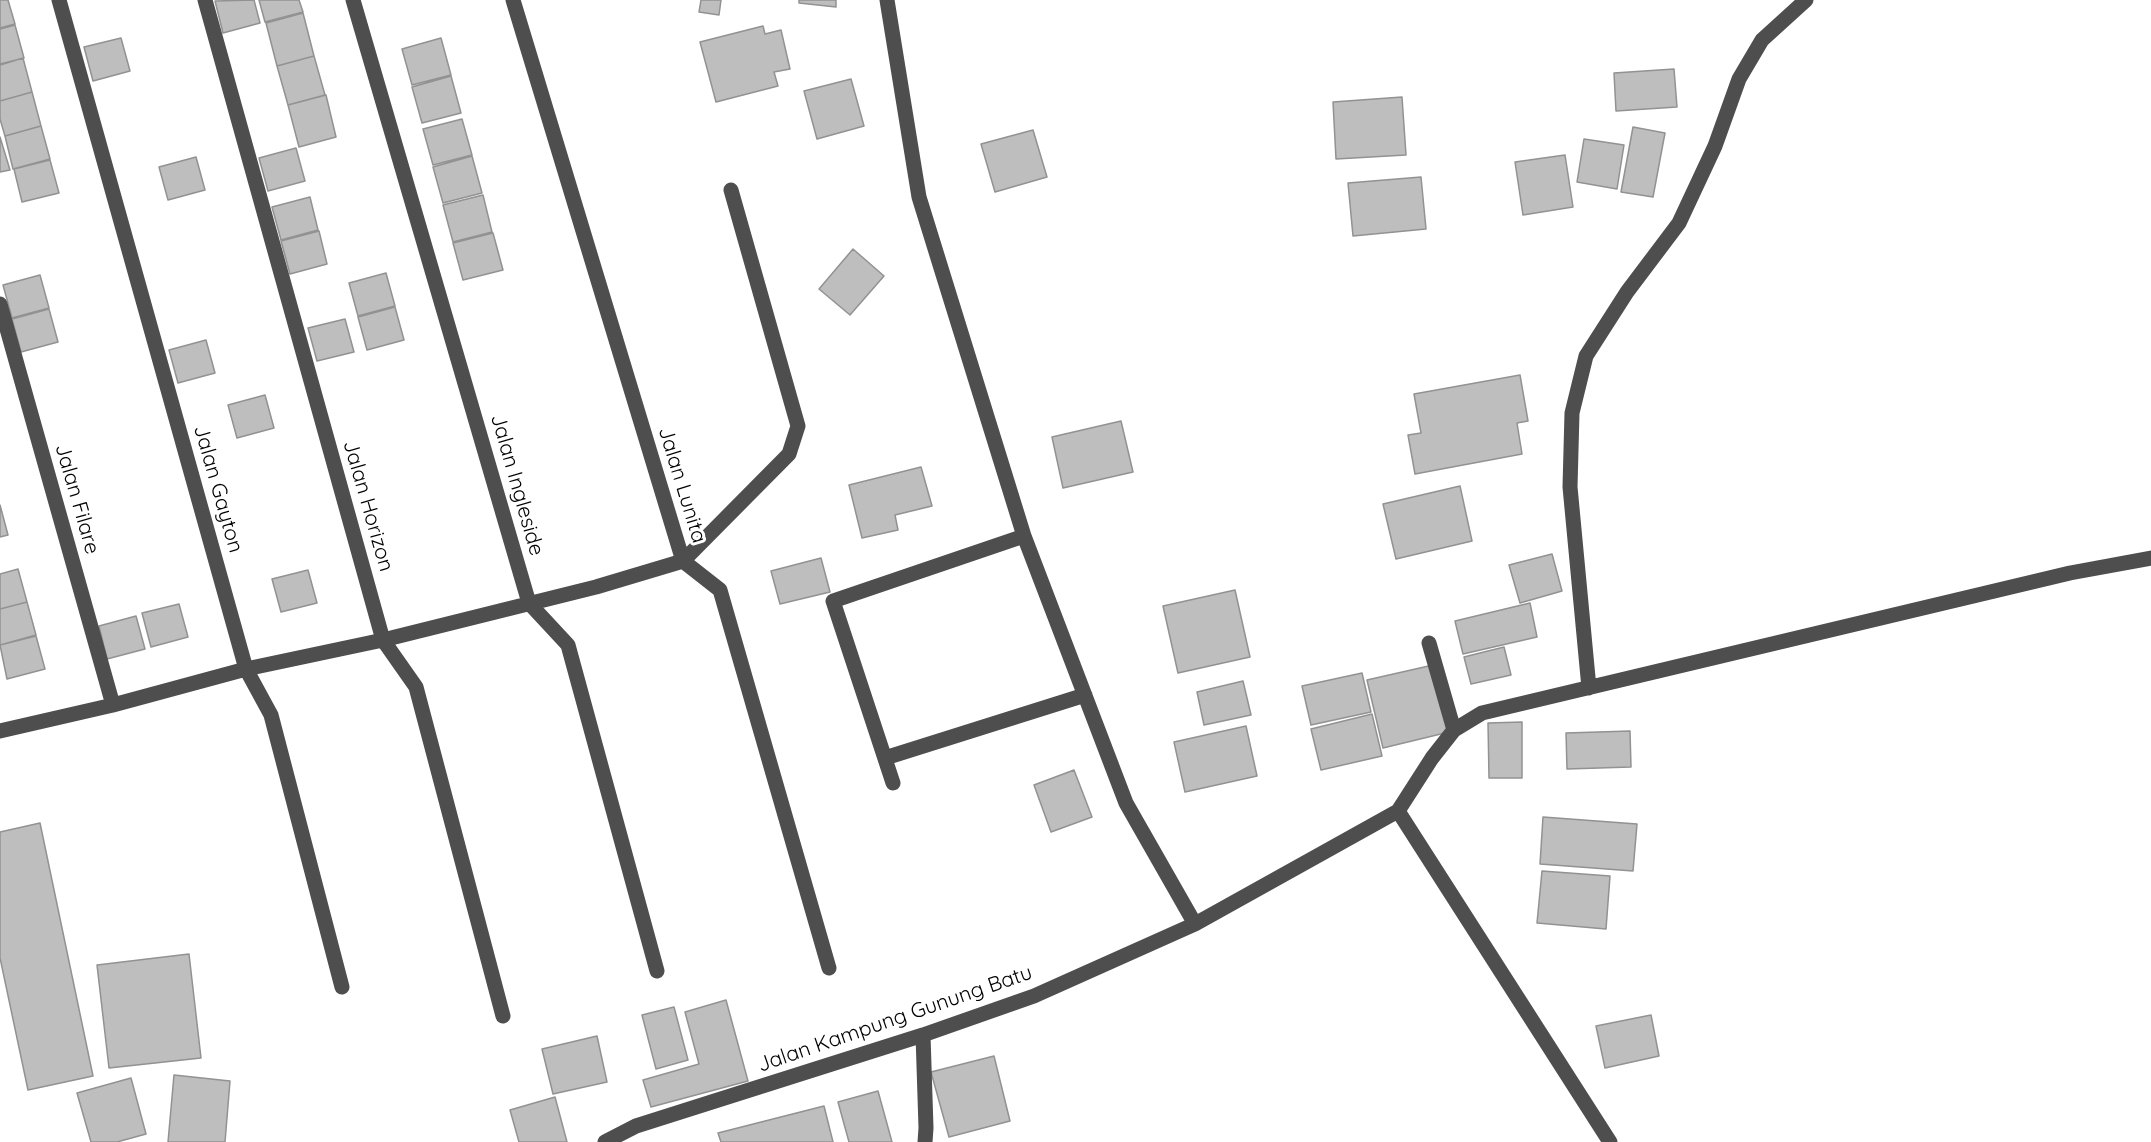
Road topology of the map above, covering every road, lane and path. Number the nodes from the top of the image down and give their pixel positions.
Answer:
1 (59, 0) edge
2 (205, 0) edge
3 (353, 0) edge
4 (513, 0) edge
5 (887, 0) edge
6 (1806, 0) edge
7 (731, 190) dead end
8 (0, 304) edge
9 (1024, 536) junction
10 (2151, 558) edge
11 (683, 561) junction
12 (529, 603) junction
13 (383, 640) junction
14 (1430, 643) dead end
15 (246, 669) junction
16 (1589, 687) junction
17 (1085, 695) junction
18 (113, 705) junction
19 (1454, 730) junction
20 (0, 731) edge
21 (885, 758) junction
22 (893, 783) dead end
23 (1398, 811) junction
24 (1195, 924) junction
25 (829, 968) dead end
26 (657, 971) dead end
27 (342, 987) dead end
28 (503, 1016) dead end
29 (923, 1035) junction
30 (605, 1142) edge
31 (924, 1142) edge
32 (1610, 1142) edge

1 - 15 street, Jalan Gayton
2 - 13 street, Jalan Horizon
3 - 12 street, Jalan Ingleside
4 - 11 street, Jalan Lunita
5 - 9 street
6 - 16 street
7 - 11 street
8 - 18 street, Jalan Filare
9 - 17 street
9 - 21 street
10 - 16 street
11 - 12 street
11 - 25 street, Jalan Lunita
12 - 13 street
12 - 26 street, Jalan Ingleside
13 - 15 street
13 - 28 street, Jalan Horizon
14 - 19 street
15 - 18 street
15 - 27 street, Jalan Gayton
16 - 19 street
17 - 21 street
17 - 24 street
18 - 20 street
19 - 23 street
21 - 22 street
23 - 24 street, Jalan Kampung Gunung Batu
23 - 32 street
24 - 29 street, Jalan Kampung Gunung Batu
29 - 30 street, Jalan Kampung Gunung Batu
29 - 31 street

